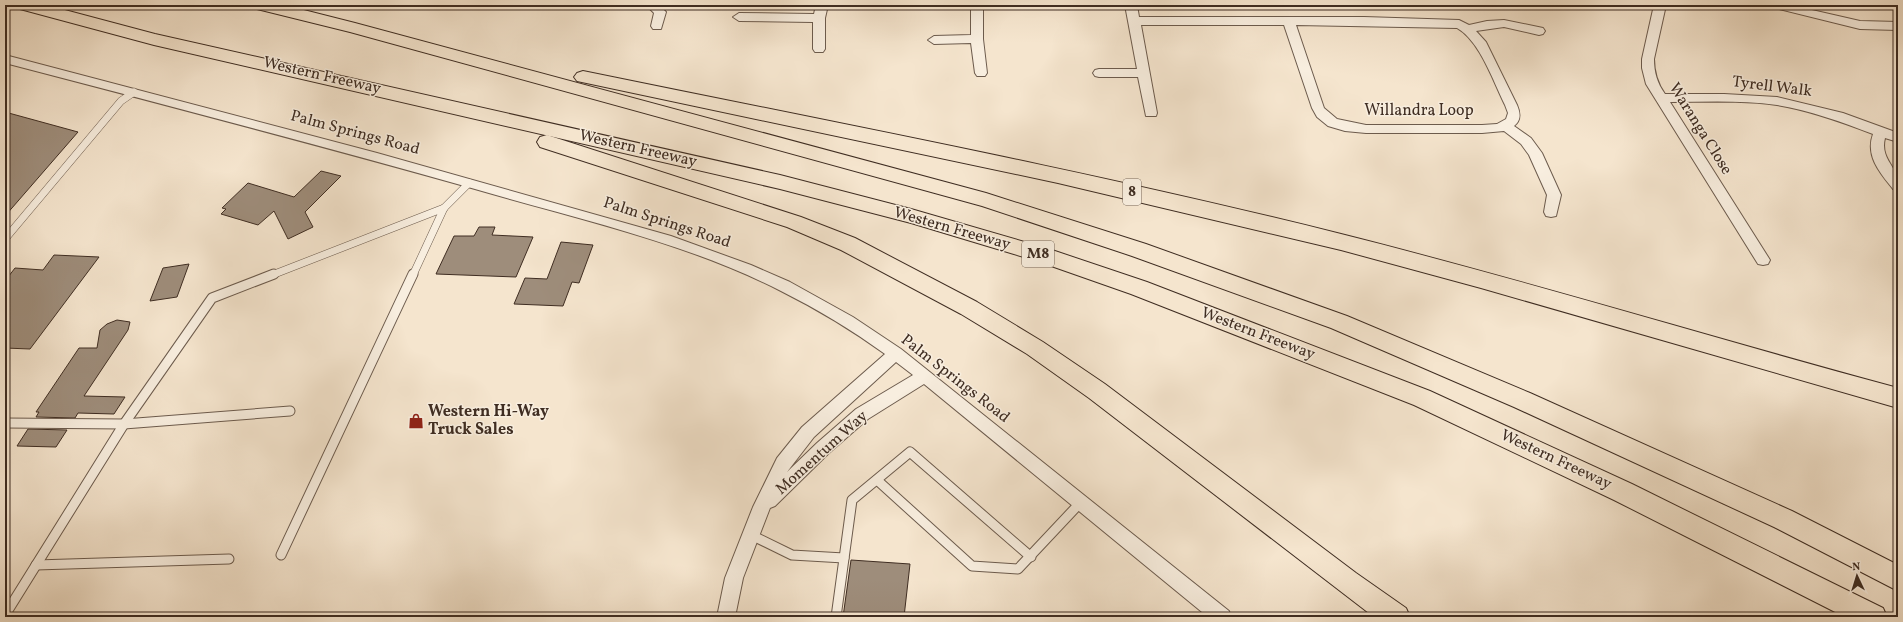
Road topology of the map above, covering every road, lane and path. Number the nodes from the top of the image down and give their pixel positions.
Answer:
1 (26, 5) edge
2 (263, 5) edge
3 (652, 5) edge
4 (822, 5) edge
5 (976, 5) edge
6 (1131, 5) edge
7 (1660, 5) edge
8 (1775, 5) edge
9 (739, 17) dead end
10 (819, 18) junction
11 (1133, 21) junction
12 (1289, 21) junction
13 (657, 26) dead end
14 (1898, 26) edge
15 (355, 28) junction
16 (1468, 29) junction
17 (1538, 31) dead end
18 (154, 39) junction
19 (934, 40) dead end
20 (977, 40) junction
21 (819, 49) dead end
22 (5, 59) edge
23 (981, 73) dead end
24 (1099, 73) dead end
25 (1143, 73) junction
26 (134, 92) junction
27 (1660, 98) junction
28 (1151, 113) dead end
29 (1506, 126) junction
30 (1880, 132) junction
31 (1898, 138) edge
32 (469, 183) junction
33 (1898, 186) edge
34 (444, 208) junction
35 (1551, 212) dead end
36 (5, 239) edge
37 (1763, 260) dead end
38 (896, 353) junction
39 (925, 376) junction
40 (1898, 398) edge
41 (290, 411) dead end
42 (5, 423) edge
43 (124, 424) junction
44 (877, 480) junction
45 (1080, 503) junction
46 (762, 507) junction
47 (751, 535) junction
48 (281, 555) dead end
49 (1031, 557) junction
50 (844, 558) junction
51 (229, 559) dead end
52 (36, 565) junction
53 (1898, 579) edge
54 (5, 615) edge
55 (726, 617) edge
56 (836, 617) edge
57 (1222, 617) edge
58 (1396, 617) edge
59 (1873, 617) edge

1 - 18 highway, Western Freeway / M8
2 - 15 highway, M8
3 - 13 street
4 - 10 street
5 - 20 street
6 - 11 street
7 - 27 street, Waranga Close
8 - 14 street
9 - 10 street
10 - 21 street
11 - 12 street
11 - 25 street
12 - 16 street
12 - 29 street, Willandra Loop
15 - 40 highway, 8
15 - 53 highway, M8
16 - 17 street
16 - 29 street
18 - 58 highway
18 - 59 highway, Western Freeway / M8
19 - 20 street
20 - 23 street
22 - 26 street, Palm Springs Road
24 - 25 street
25 - 28 street
26 - 32 street, Palm Springs Road
26 - 36 lane
27 - 30 street, Tyrell Walk
27 - 37 street, Waranga Close
29 - 35 street
30 - 31 street, Tyrell Walk
30 - 33 street
32 - 34 lane
32 - 38 street, Palm Springs Road
34 - 43 lane
34 - 48 lane
38 - 39 street, Palm Springs Road
38 - 46 street, Momentum Way
39 - 45 street, Palm Springs Road
39 - 46 street, Momentum Way
41 - 43 lane
42 - 43 lane
43 - 52 lane
44 - 49 lane
44 - 49 lane
44 - 50 lane
45 - 49 lane
45 - 57 street, Palm Springs Road
46 - 47 street, Momentum Way
47 - 50 lane
47 - 55 street, Momentum Way
50 - 56 lane
51 - 52 lane
52 - 54 lane

